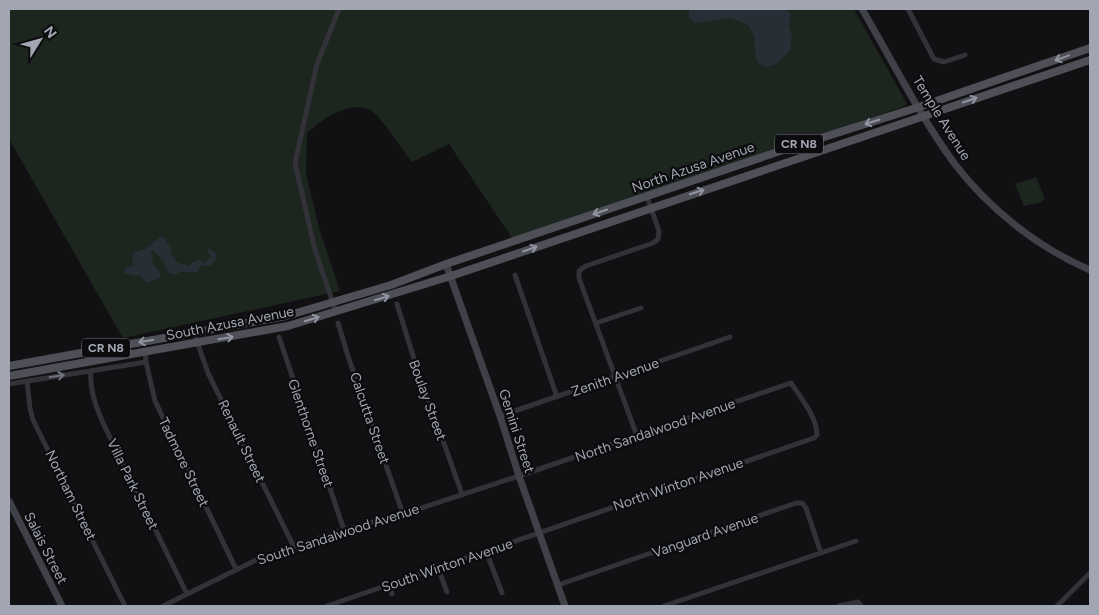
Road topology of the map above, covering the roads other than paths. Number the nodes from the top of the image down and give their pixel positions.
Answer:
1 (339, 9) edge
2 (862, 9) edge
3 (908, 9) edge
4 (1090, 48) edge
5 (965, 55) dead end
6 (1090, 60) edge
7 (918, 107) junction
8 (924, 116) junction
9 (647, 197) junction
10 (650, 208) junction
11 (507, 244) junction
12 (490, 263) junction
13 (446, 264) junction
14 (1090, 270) edge
15 (515, 275) dead end
16 (451, 276) junction
17 (332, 302) junction
18 (397, 304) dead end
19 (641, 308) dead end
20 (336, 312) junction
21 (338, 323) dead end
22 (596, 324) junction
23 (194, 333) junction
24 (730, 336) dead end
25 (279, 337) dead end
26 (197, 343) junction
27 (145, 351) junction
28 (62, 356) junction
29 (146, 362) junction
30 (9, 366) edge
31 (64, 366) junction
32 (91, 371) junction
33 (9, 376) edge
34 (614, 377) junction
35 (27, 381) junction
36 (9, 384) edge
37 (557, 397) junction
38 (500, 416) junction
39 (817, 435) joint
40 (637, 436) junction
41 (519, 476) junction
42 (462, 494) junction
43 (9, 501) edge
44 (403, 514) junction
45 (344, 530) junction
46 (538, 533) junction
47 (856, 541) dead end
48 (294, 547) junction
49 (486, 551) junction
50 (821, 553) junction
51 (438, 568) junction
52 (236, 569) junction
53 (1090, 573) edge
54 (558, 585) junction
55 (389, 586) junction
56 (447, 592) dead end
57 (502, 593) dead end
58 (187, 594) junction
59 (392, 594) dead end
60 (339, 604) edge
61 (860, 604) edge
62 (62, 606) edge
63 (125, 606) edge
64 (163, 606) edge
65 (327, 606) edge
66 (565, 606) edge
67 (664, 606) edge
68 (839, 606) edge
69 (1056, 606) edge

1 - 17 street
2 - 7 street, Temple Avenue
3 - 5 street
4 -> 7 main road, North Azusa Avenue / CR N8
8 -> 6 main road, North Azusa Avenue / CR N8
7 - 8 street, Temple Avenue
7 -> 9 main road, North Azusa Avenue / CR N8
10 -> 8 main road, North Azusa Avenue / CR N8
8 - 14 street, Temple Avenue
9 - 10 street
9 -> 11 main road, North Azusa Avenue / CR N8
12 -> 10 main road, North Azusa Avenue / CR N8
10 - 22 street
11 - 12 main road
11 - 13 main road, North Azusa Avenue / CR N8
12 - 16 main road, North Azusa Avenue / CR N8
13 - 16 street, Gemini Street
13 - 17 main road, South Azusa Avenue / CR N8
15 - 37 street
20 -> 16 main road, South Azusa Avenue / CR N8
16 - 38 street, Gemini Street
17 - 20 street
17 - 23 main road, South Azusa Avenue / CR N8
18 - 42 street, Boulay Street
19 - 22 street
26 -> 20 main road, South Azusa Avenue / CR N8
21 - 44 street, Calcutta Street
22 - 34 street
23 - 26 street, Renault Street
23 -> 28 main road, South Azusa Avenue / CR N8
24 - 34 street, Zenith Avenue
25 - 45 street, Glenthorne Street
26 - 27 main road, South Azusa Avenue / CR N8
26 - 48 street, Renault Street
27 - 29 street, Tadmore Street
27 - 31 main road, South Azusa Avenue / CR N8
28 - 30 main road, South Azusa Avenue / CR N8
28 - 31 main road
29 - 32 street
29 - 52 street, Tadmore Street
31 - 33 main road, South Azusa Avenue / CR N8
35 -> 32 street
32 - 58 street, Villa Park Street
34 - 37 street, Zenith Avenue
34 - 40 street
35 - 36 street
35 - 63 street, Northam Street
37 - 38 street, Zenith Avenue
38 - 41 street, Gemini Street
39 - 40 street, North Sandalwood Avenue
39 - 46 street, North Winton Avenue
40 - 41 street, North Sandalwood Avenue
41 - 42 street, South Sandalwood Avenue
41 - 46 street, Gemini Street
42 - 44 street, South Sandalwood Avenue
43 - 62 street, Salais Street
44 - 45 street, South Sandalwood Avenue
45 - 48 street, South Sandalwood Avenue
46 - 49 street, South Winton Avenue
46 - 54 street, Gemini Street
47 - 50 street
48 - 52 street, South Sandalwood Avenue
49 - 51 street, South Winton Avenue
49 - 57 street
50 - 54 street, Vanguard Avenue
50 - 67 street
51 - 55 street, South Winton Avenue
51 - 56 street
52 - 58 street, South Sandalwood Avenue
53 - 69 street
54 - 66 street, Gemini Street
55 - 59 street
55 - 60 street, South Winton Avenue
58 - 64 street, South Sandalwood Avenue
60 - 65 street, South Winton Avenue
61 - 68 street

